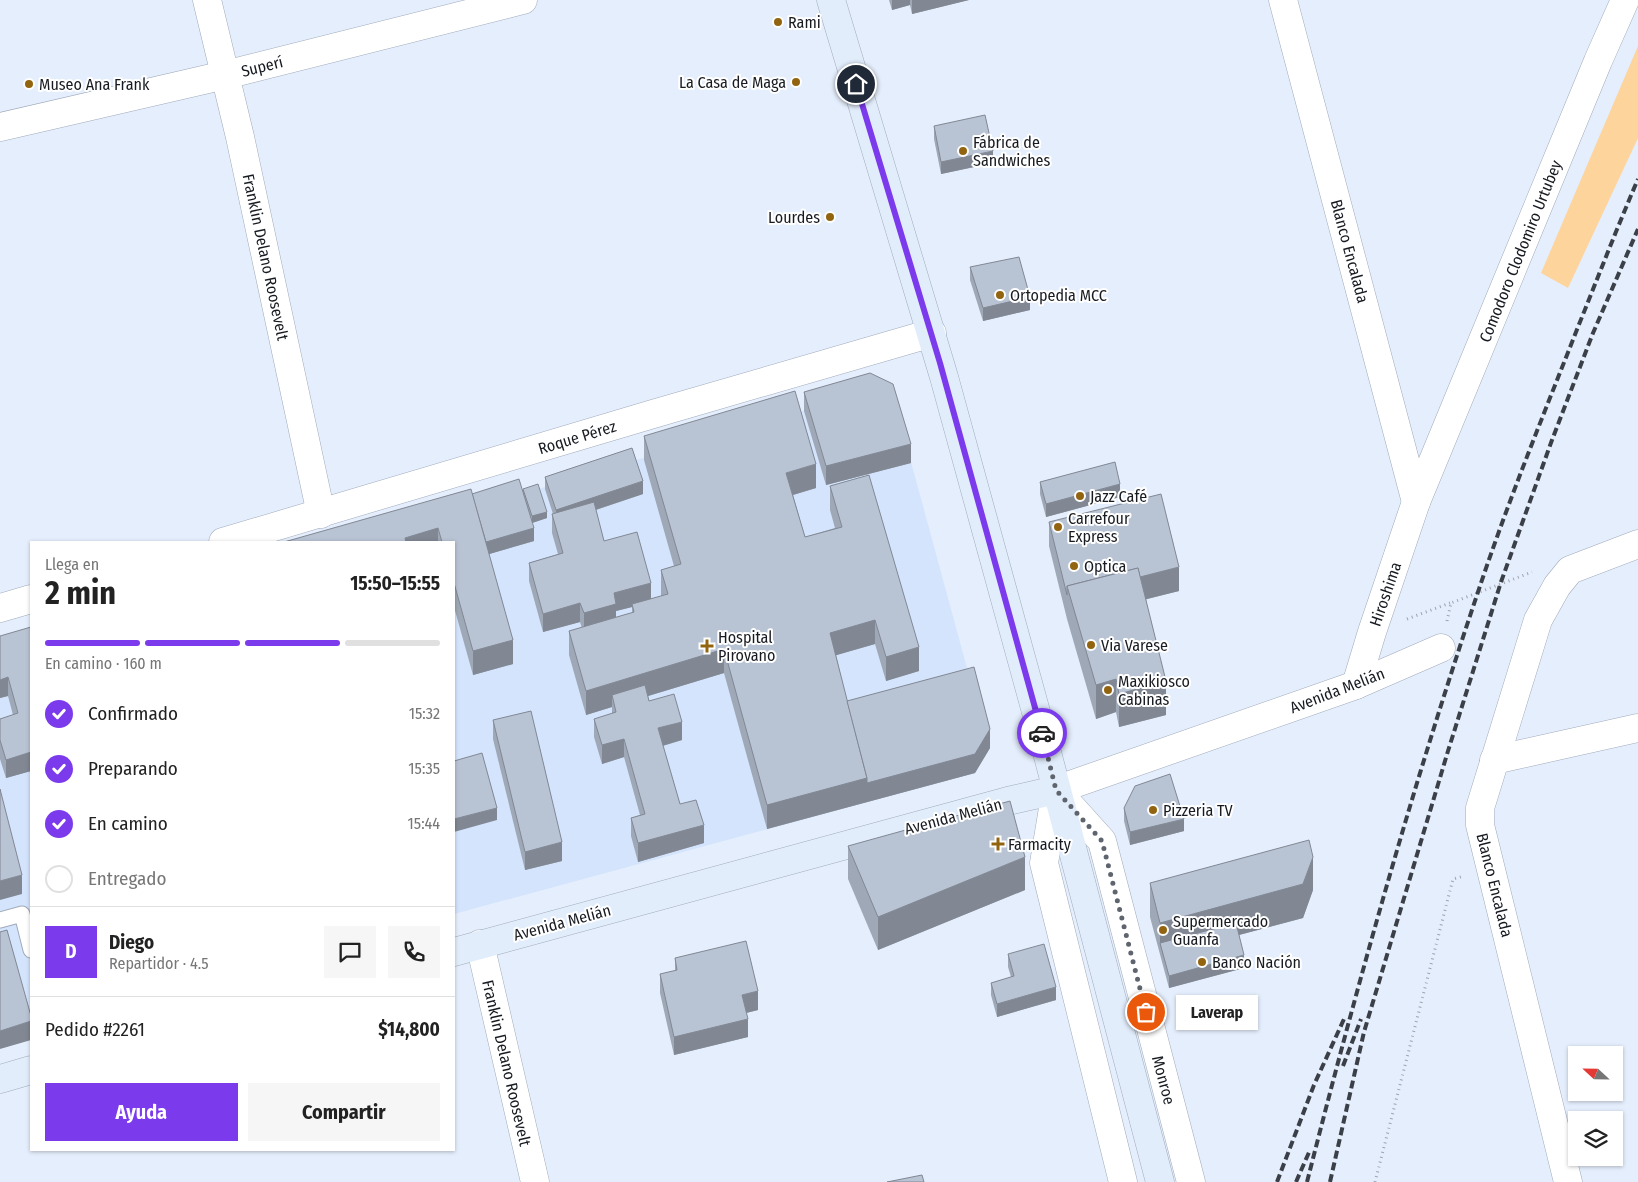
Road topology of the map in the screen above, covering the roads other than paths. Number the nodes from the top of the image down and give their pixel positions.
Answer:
1 (208, 0) edge
2 (523, 0) edge
3 (831, 0) edge
4 (1283, 0) edge
5 (1625, 0) edge
6 (225, 75) junction
7 (0, 127) edge
8 (932, 333) junction
9 (1416, 502) junction
10 (320, 514) junction
11 (226, 541) edge
12 (1638, 544) edge
13 (30, 599) edge
14 (0, 608) edge
15 (1441, 648) road end
16 (1356, 686) junction
17 (1638, 728) edge
18 (1494, 760) junction
19 (1056, 790) junction
20 (0, 920) edge
21 (480, 944) junction
22 (30, 946) edge
23 (455, 952) edge
24 (30, 1070) edge
25 (0, 1079) edge
26 (535, 1182) edge
27 (1123, 1182) edge
28 (1160, 1182) edge
29 (1191, 1182) edge
30 (1568, 1182) edge

1 - 6 street, Franklin Delano Roosevelt
2 - 6 street, Superí
3 - 8 main road
4 - 9 street, Blanco Encalada
5 - 9 street, Comodoro Clodomiro Urtubey
6 - 7 street, Superí
6 - 10 street, Franklin Delano Roosevelt
8 - 10 street, Roque Pérez
8 - 19 main road
9 - 16 street, Hiroshima
10 - 11 street, Roque Pérez
12 - 18 street, Blanco Encalada
13 - 14 street
15 - 16 street, Avenida Melián
16 - 19 street, Avenida Melián
17 - 18 street
18 - 30 street, Blanco Encalada
19 - 21 main road, Avenida Melián
19 - 27 street
19 - 28 main road, Monroe
19 - 29 street, Monroe
20 - 22 lane
21 - 23 main road, Avenida Melián
21 - 26 street, Franklin Delano Roosevelt
24 - 25 main road

